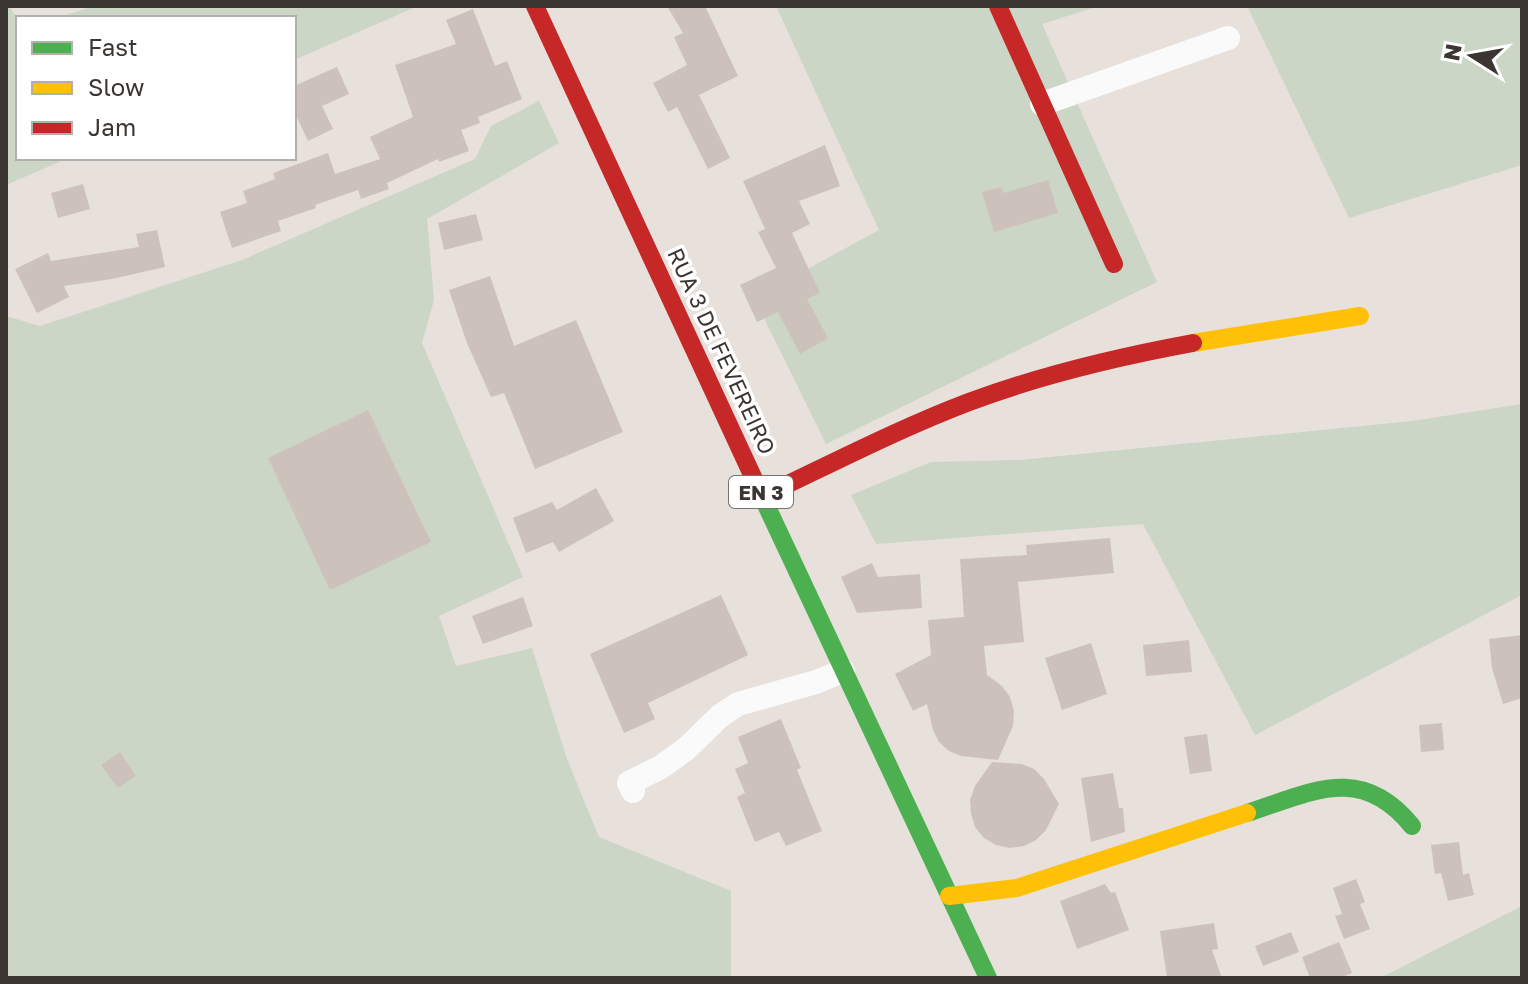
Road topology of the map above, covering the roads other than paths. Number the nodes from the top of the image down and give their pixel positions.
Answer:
1 (535, 6) edge
2 (998, 6) edge
3 (1228, 38) dead end
4 (1042, 104) junction
5 (1114, 264) dead end
6 (1360, 316) dead end
7 (763, 496) junction
8 (843, 671) junction
9 (633, 791) dead end
10 (1412, 826) dead end
11 (949, 896) junction
12 (988, 978) edge

1 - 7 street, RUA 3 DE FEVEREIRO / EN 3
2 - 4 street
3 - 4 street
4 - 5 street
6 - 7 street
7 - 8 street, RUA 3 DE FEVEREIRO / EN 3
8 - 9 street
8 - 11 street, RUA 3 DE FEVEREIRO / EN 3
10 - 11 street
11 - 12 street, RUA 3 DE FEVEREIRO / EN 3

